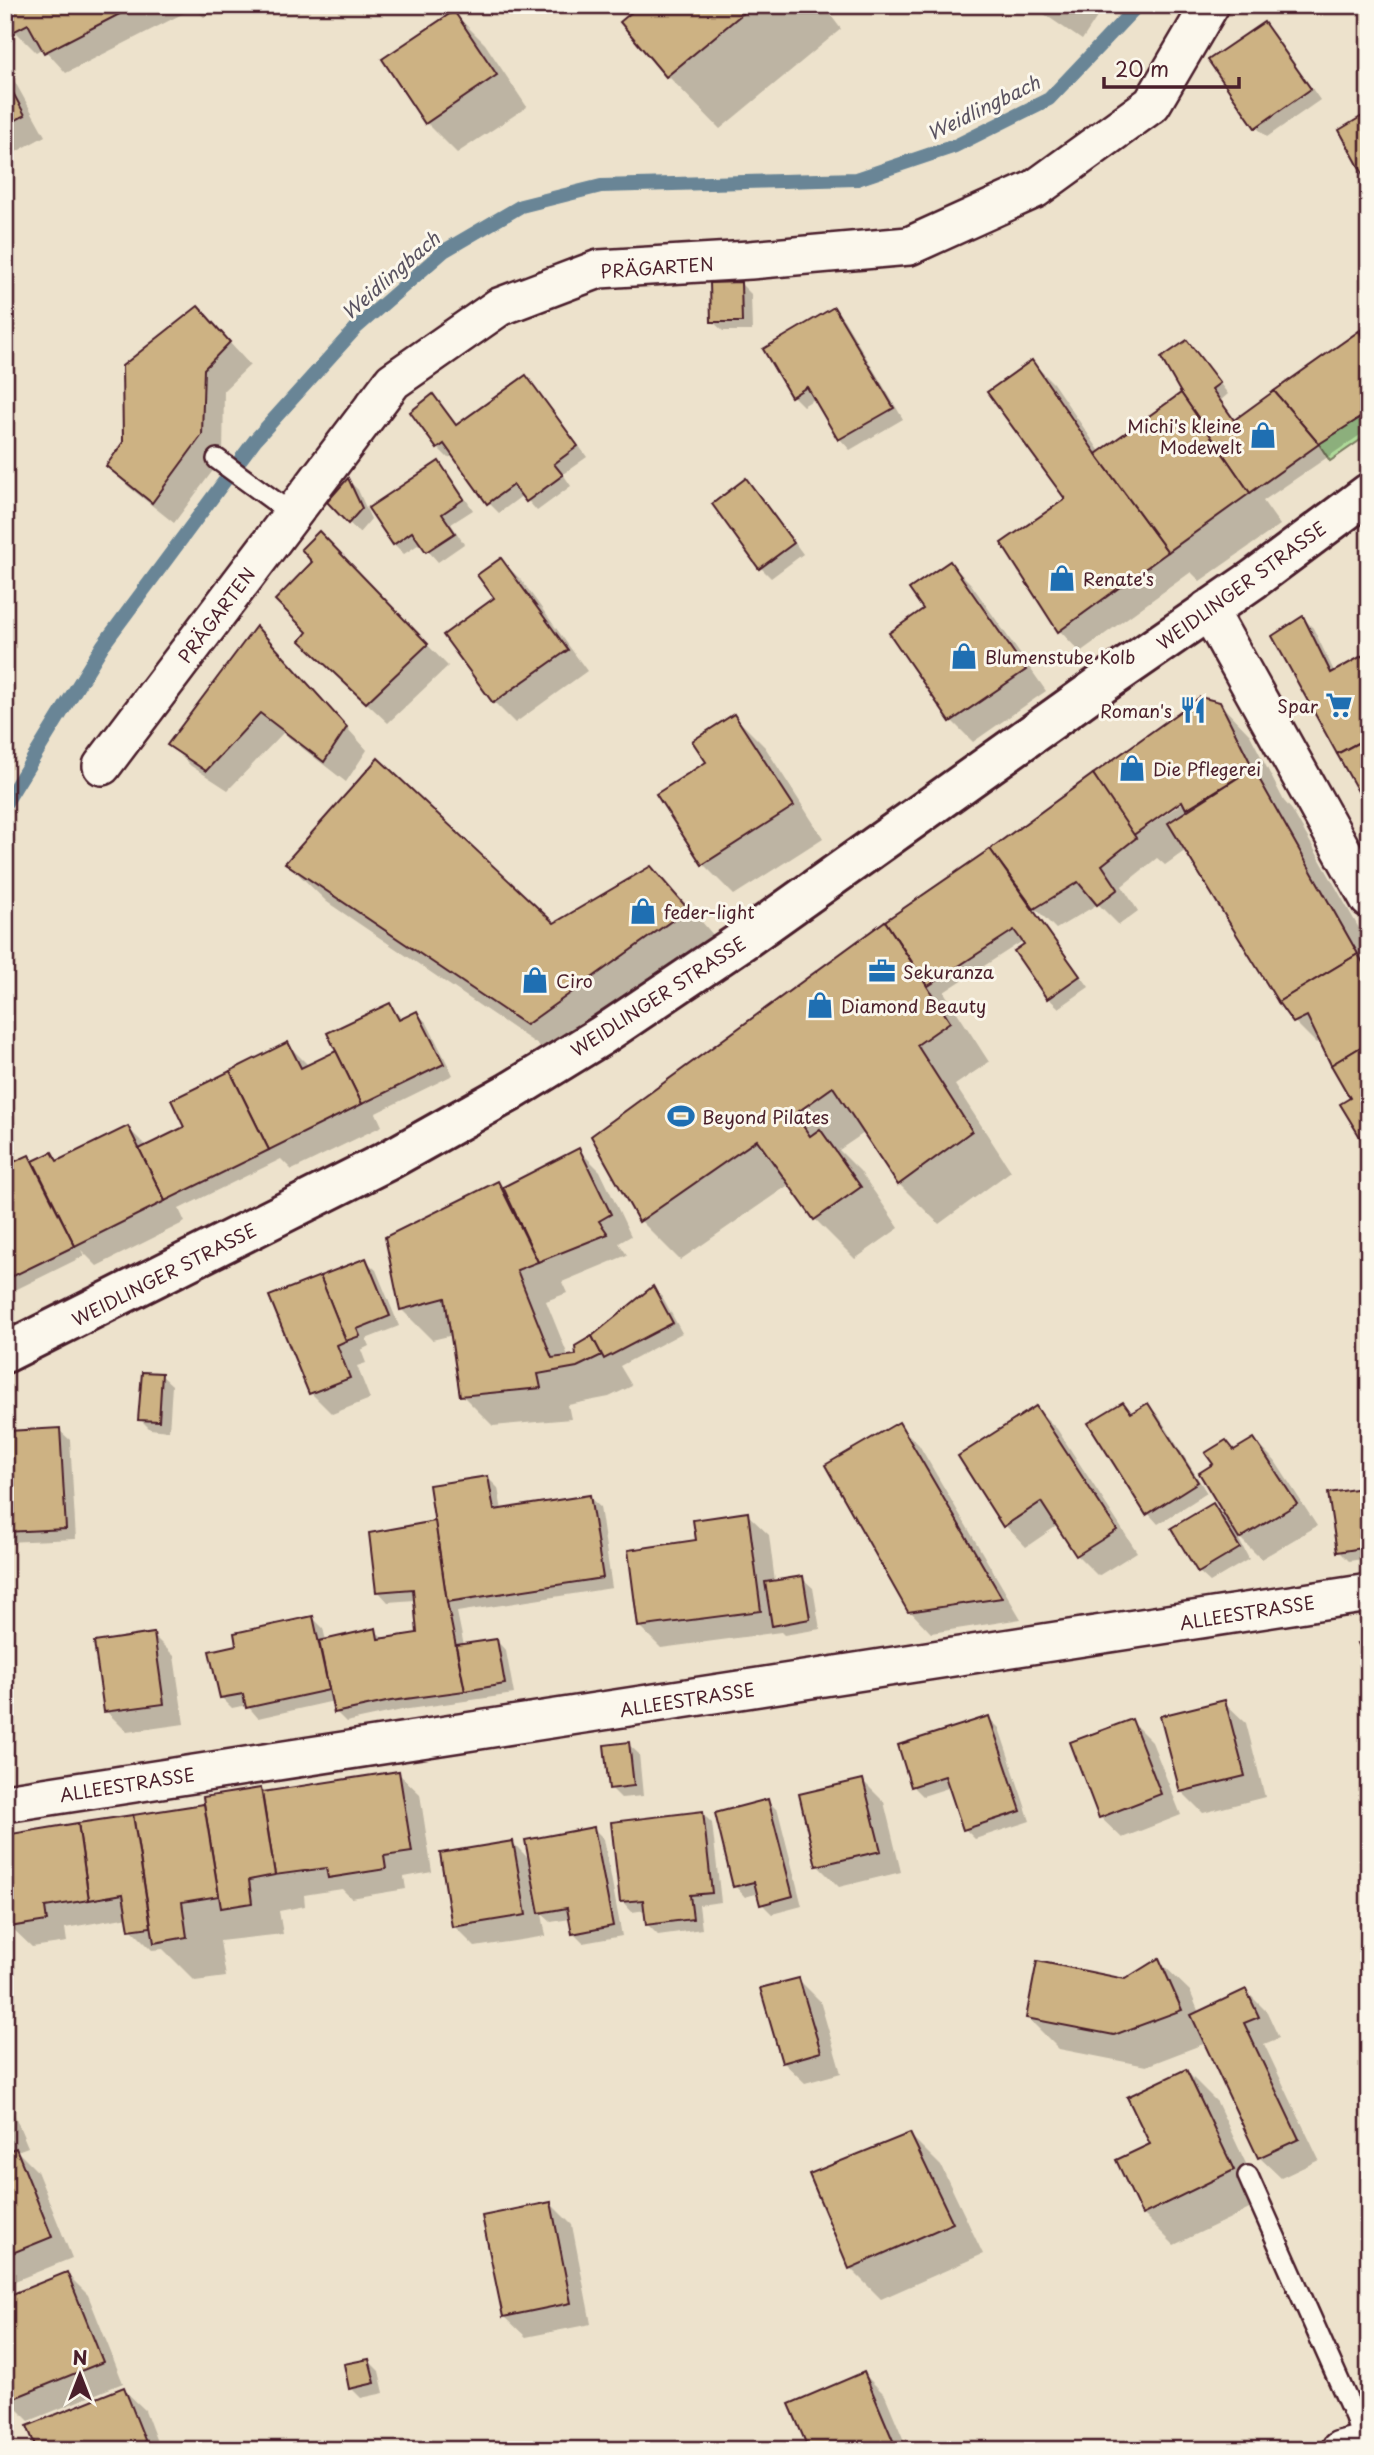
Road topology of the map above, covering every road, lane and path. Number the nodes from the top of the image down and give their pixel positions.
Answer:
1 (1210, 5) edge
2 (217, 459) dead end
3 (1369, 493) edge
4 (286, 509) junction
5 (1208, 609) junction
6 (102, 766) dead end
7 (1369, 899) edge
8 (5, 1353) edge
9 (1369, 1593) edge
10 (5, 1803) edge
11 (1248, 2176) dead end
12 (1356, 2448) edge

1 - 4 street, PRÄGARTEN
2 - 4 lane
3 - 5 main road, WEIDLINGER STRASSE
4 - 6 street, PRÄGARTEN
5 - 7 street
5 - 8 main road, WEIDLINGER STRASSE
9 - 10 street, ALLEESTRASSE
11 - 12 lane

